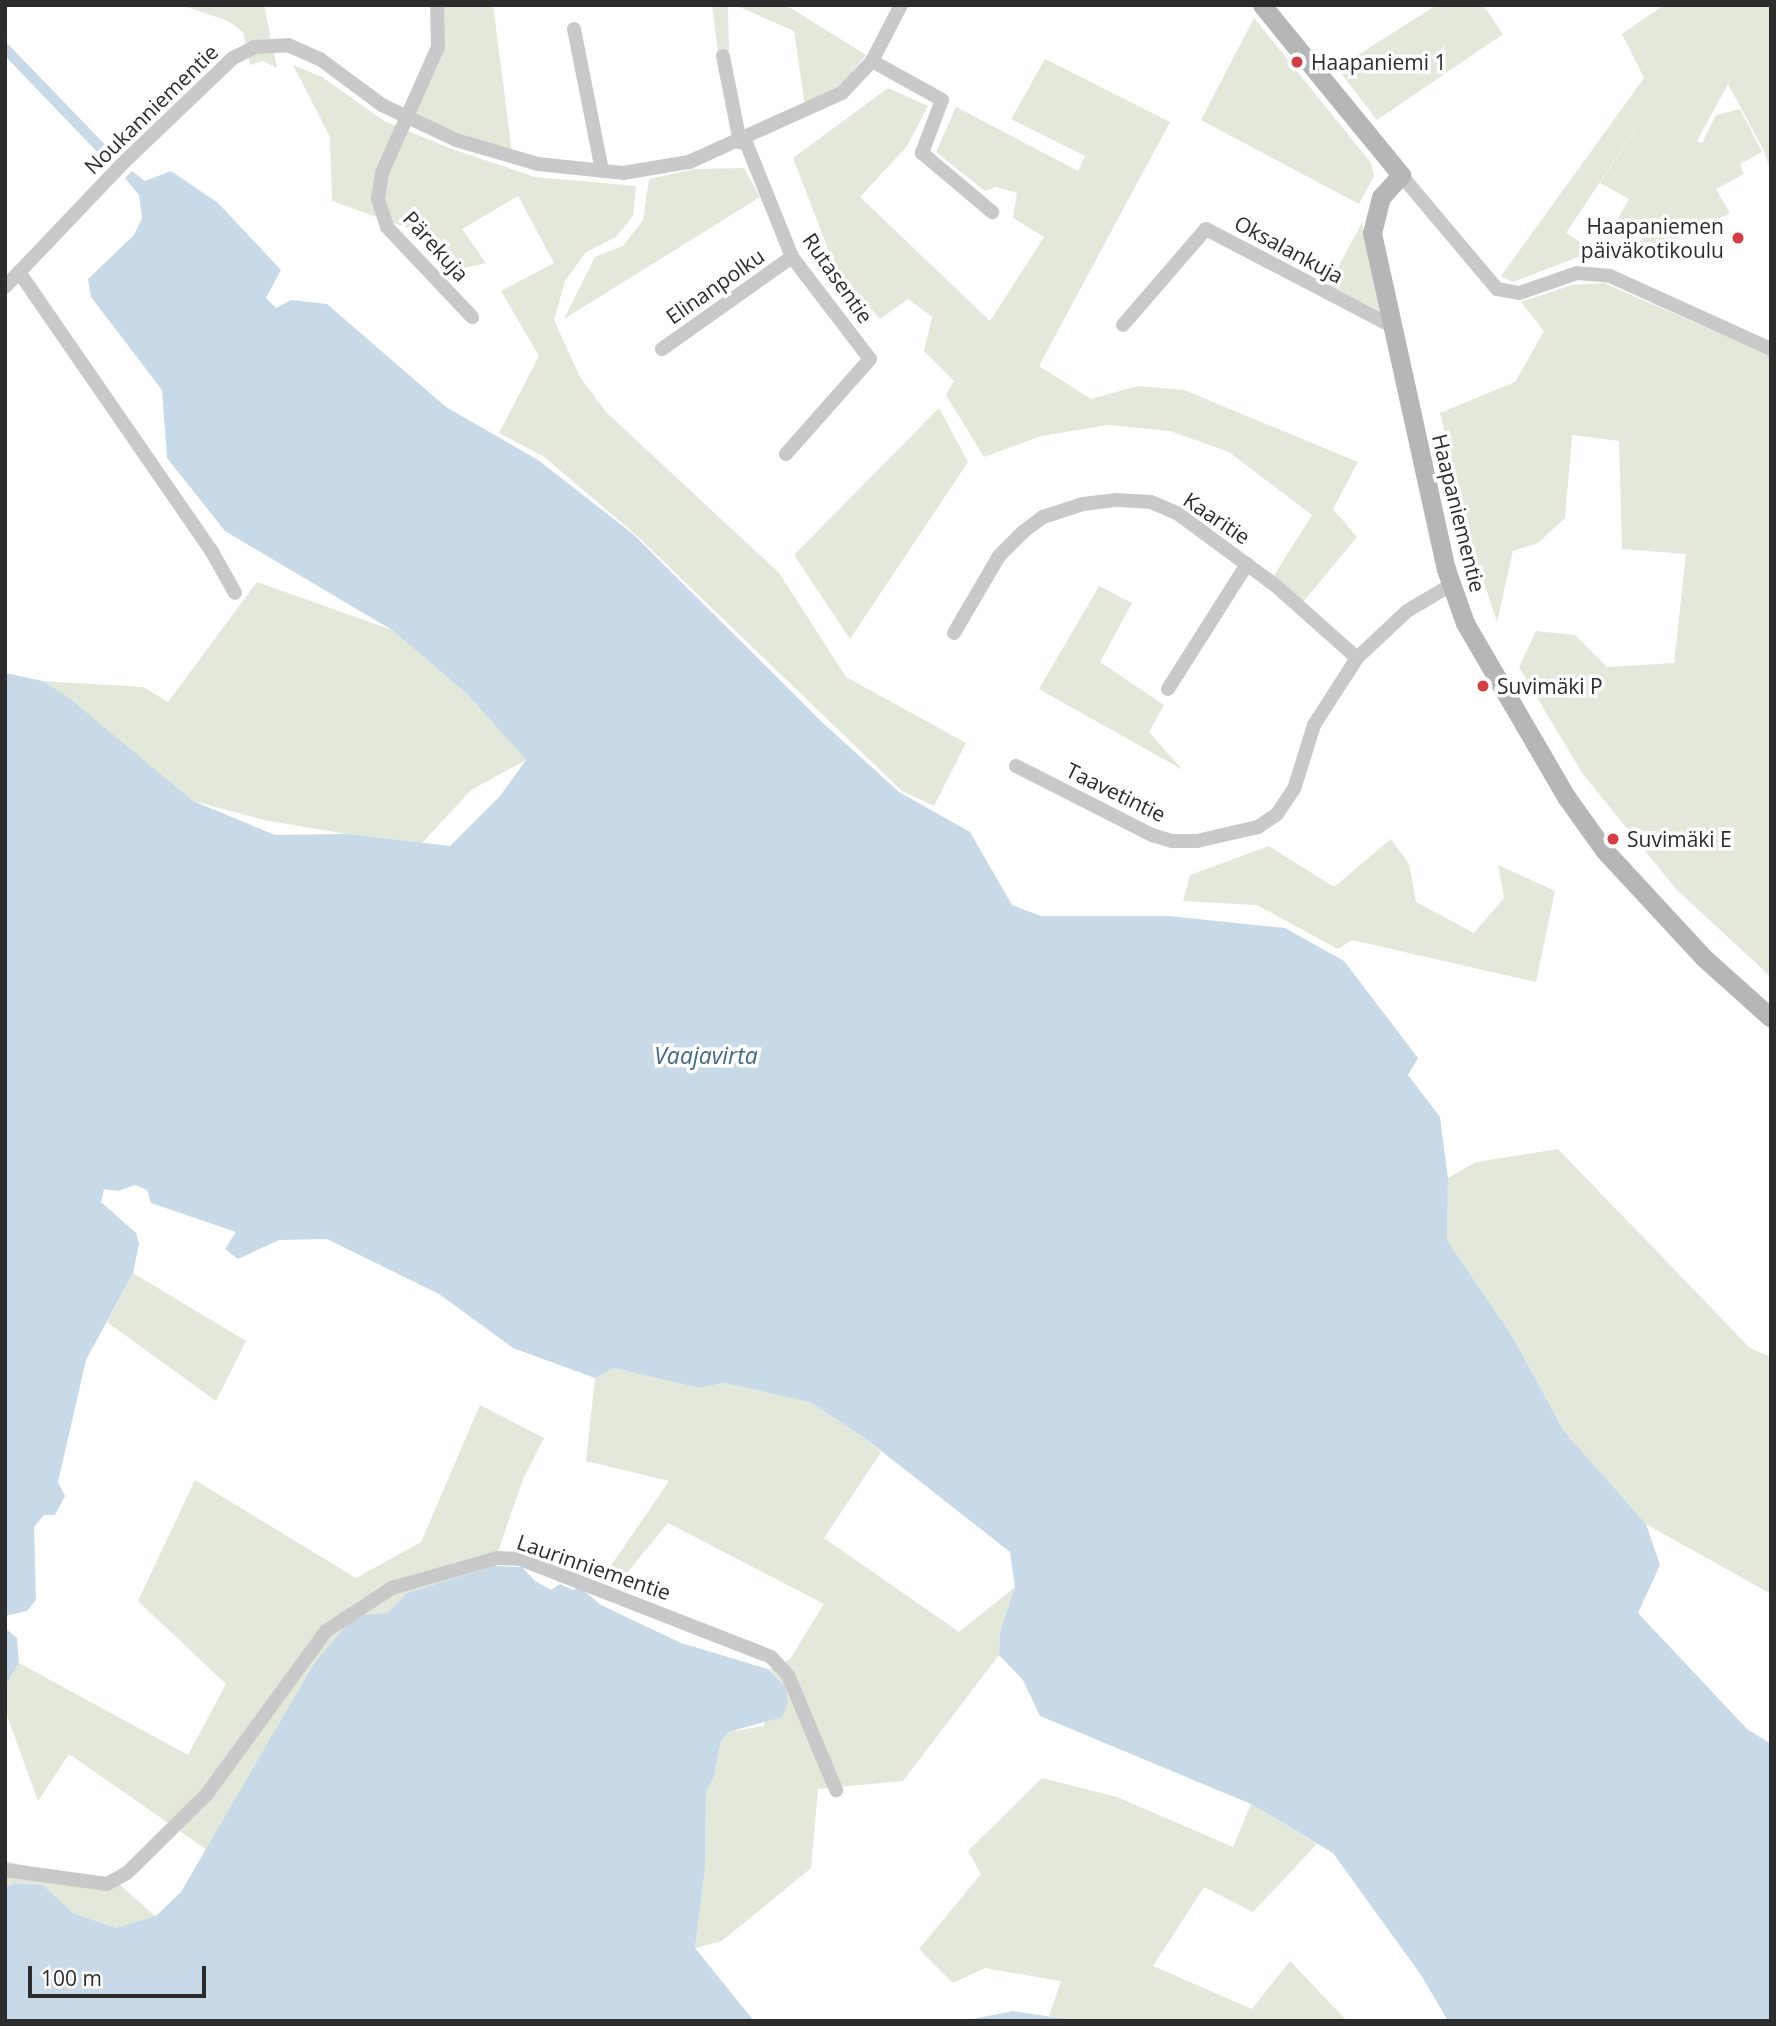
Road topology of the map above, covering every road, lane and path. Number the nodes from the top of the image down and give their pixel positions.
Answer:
1 (437, 5) edge
2 (901, 5) edge
3 (1262, 5) edge
4 (574, 29) dead end
5 (723, 56) dead end
6 (872, 61) junction
7 (407, 119) junction
8 (742, 141) junction
9 (602, 171) junction
10 (1401, 175) junction
11 (992, 212) dead end
12 (793, 257) junction
13 (19, 272) junction
14 (5, 287) edge
15 (472, 317) dead end
16 (1392, 321) junction
17 (1123, 325) dead end
18 (662, 349) dead end
19 (1771, 349) edge
20 (786, 454) dead end
21 (1247, 564) junction
22 (1451, 585) junction
23 (235, 593) dead end
24 (954, 633) dead end
25 (1357, 658) junction
26 (1168, 689) dead end
27 (1016, 766) dead end
28 (1771, 1018) edge
29 (836, 1790) dead end
30 (5, 1870) edge

1 - 7 street, Pärekuja
2 - 6 street, Noukanniementie
3 - 10 street
4 - 9 street
5 - 8 street, Rutasentie
6 - 8 street, Noukanniementie
6 - 11 street
7 - 9 street, Noukanniementie
7 - 13 street, Noukanniementie
7 - 15 street, Pärekuja
8 - 9 street, Noukanniementie
8 - 12 street, Rutasentie
10 - 16 street, Haapaniementie
10 - 19 street
12 - 18 street, Elinanpolku
12 - 20 street, Rutasentie
13 - 14 street, Noukanniementie
13 - 23 street
16 - 17 street, Oksalankuja
16 - 22 street, Haapaniementie
21 - 24 street, Kaaritie
21 - 25 street, Kaaritie
21 - 26 street
22 - 25 street, Taavetintie
22 - 28 street, Haapaniementie
25 - 27 street, Taavetintie
29 - 30 street, Laurinniementie

